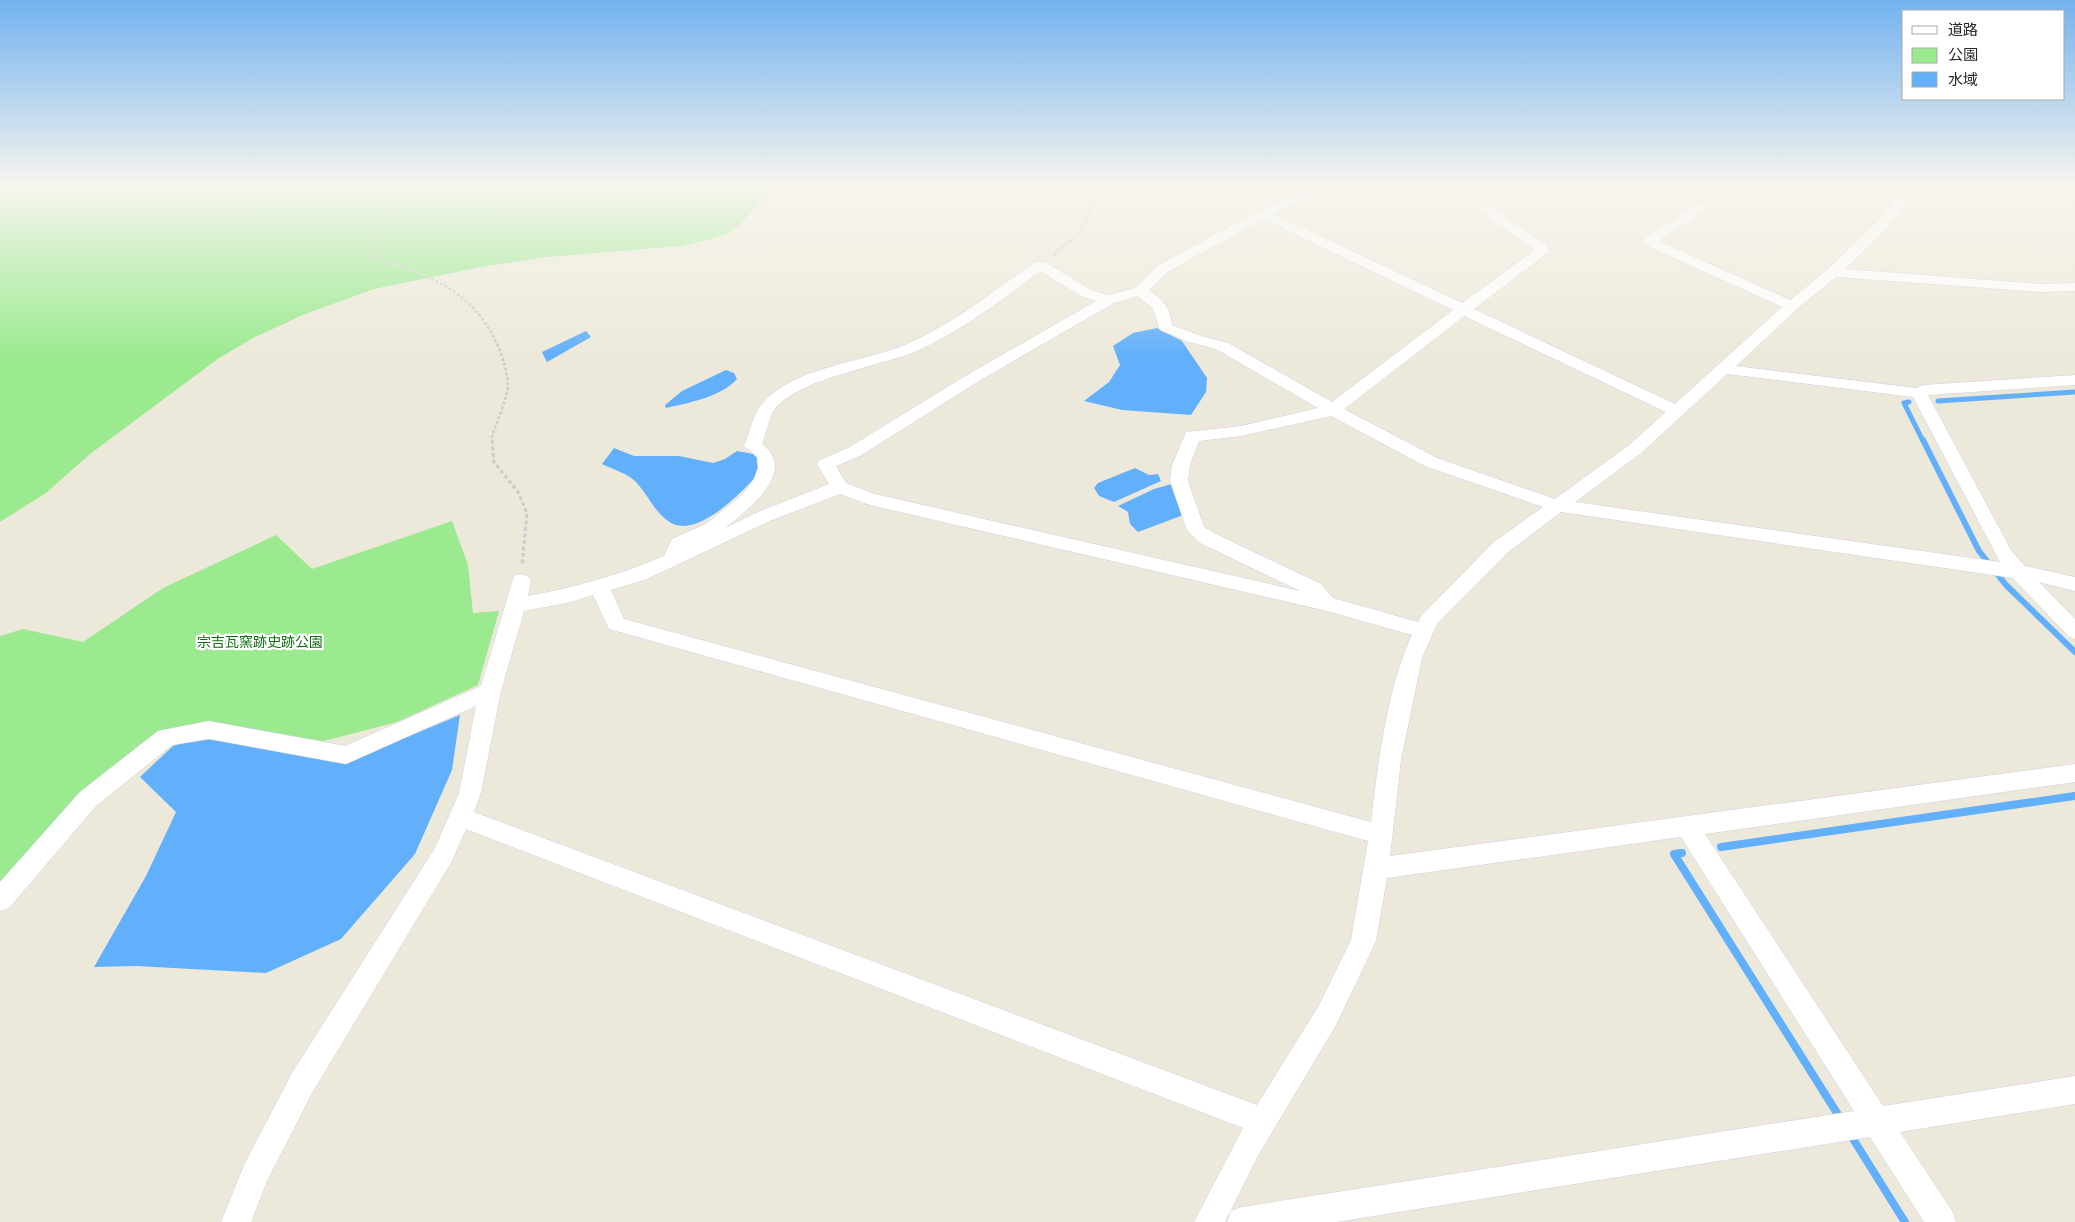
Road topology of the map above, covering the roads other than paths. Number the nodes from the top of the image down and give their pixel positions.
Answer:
1 (1212, 242) edge
2 (1321, 242) edge
3 (1533, 242) edge
4 (1650, 242) edge
5 (1864, 242) edge
6 (1833, 272) junction
7 (2075, 287) edge
8 (1140, 291) junction
9 (1110, 300) junction
10 (1792, 306) junction
11 (1462, 310) junction
12 (1725, 369) junction
13 (2075, 380) edge
14 (1919, 394) junction
15 (1333, 410) junction
16 (1678, 411) junction
17 (840, 487) junction
18 (1559, 506) junction
19 (672, 560) junction
20 (2014, 572) junction
21 (521, 581) road end
22 (2075, 584) edge
23 (599, 586) junction
24 (1327, 604) junction
25 (516, 605) junction
26 (1424, 631) junction
27 (2075, 631) edge
28 (490, 692) junction
29 (2075, 773) edge
30 (461, 817) junction
31 (1686, 826) junction
32 (1382, 835) junction
33 (1378, 869) junction
34 (0, 900) edge
35 (2075, 1090) edge
36 (1264, 1122) junction
37 (1871, 1122) junction
38 (236, 1222) edge
39 (1210, 1222) edge
40 (1242, 1222) edge
41 (1941, 1222) edge

1 - 8 street
2 - 11 street
3 - 11 street
4 - 10 street
5 - 6 street
6 - 7 street
6 - 10 street
8 - 9 street
8 - 15 street
9 - 17 street
9 - 19 street
10 - 12 street
11 - 15 street
11 - 16 street
12 - 14 street
12 - 16 street
13 - 14 street
14 - 20 street
15 - 18 street
15 - 24 street
16 - 18 street
17 - 19 street
17 - 24 street
18 - 20 street
18 - 26 street
19 - 23 street
20 - 22 street
20 - 27 street
21 - 25 street
23 - 25 street
23 - 32 street
24 - 26 street
25 - 28 street
26 - 32 street
28 - 30 street
28 - 34 street
29 - 31 street
30 - 36 street
30 - 38 street
31 - 33 street
31 - 37 street
32 - 33 street
33 - 36 street
35 - 37 street
36 - 39 street
37 - 40 street
37 - 41 street

